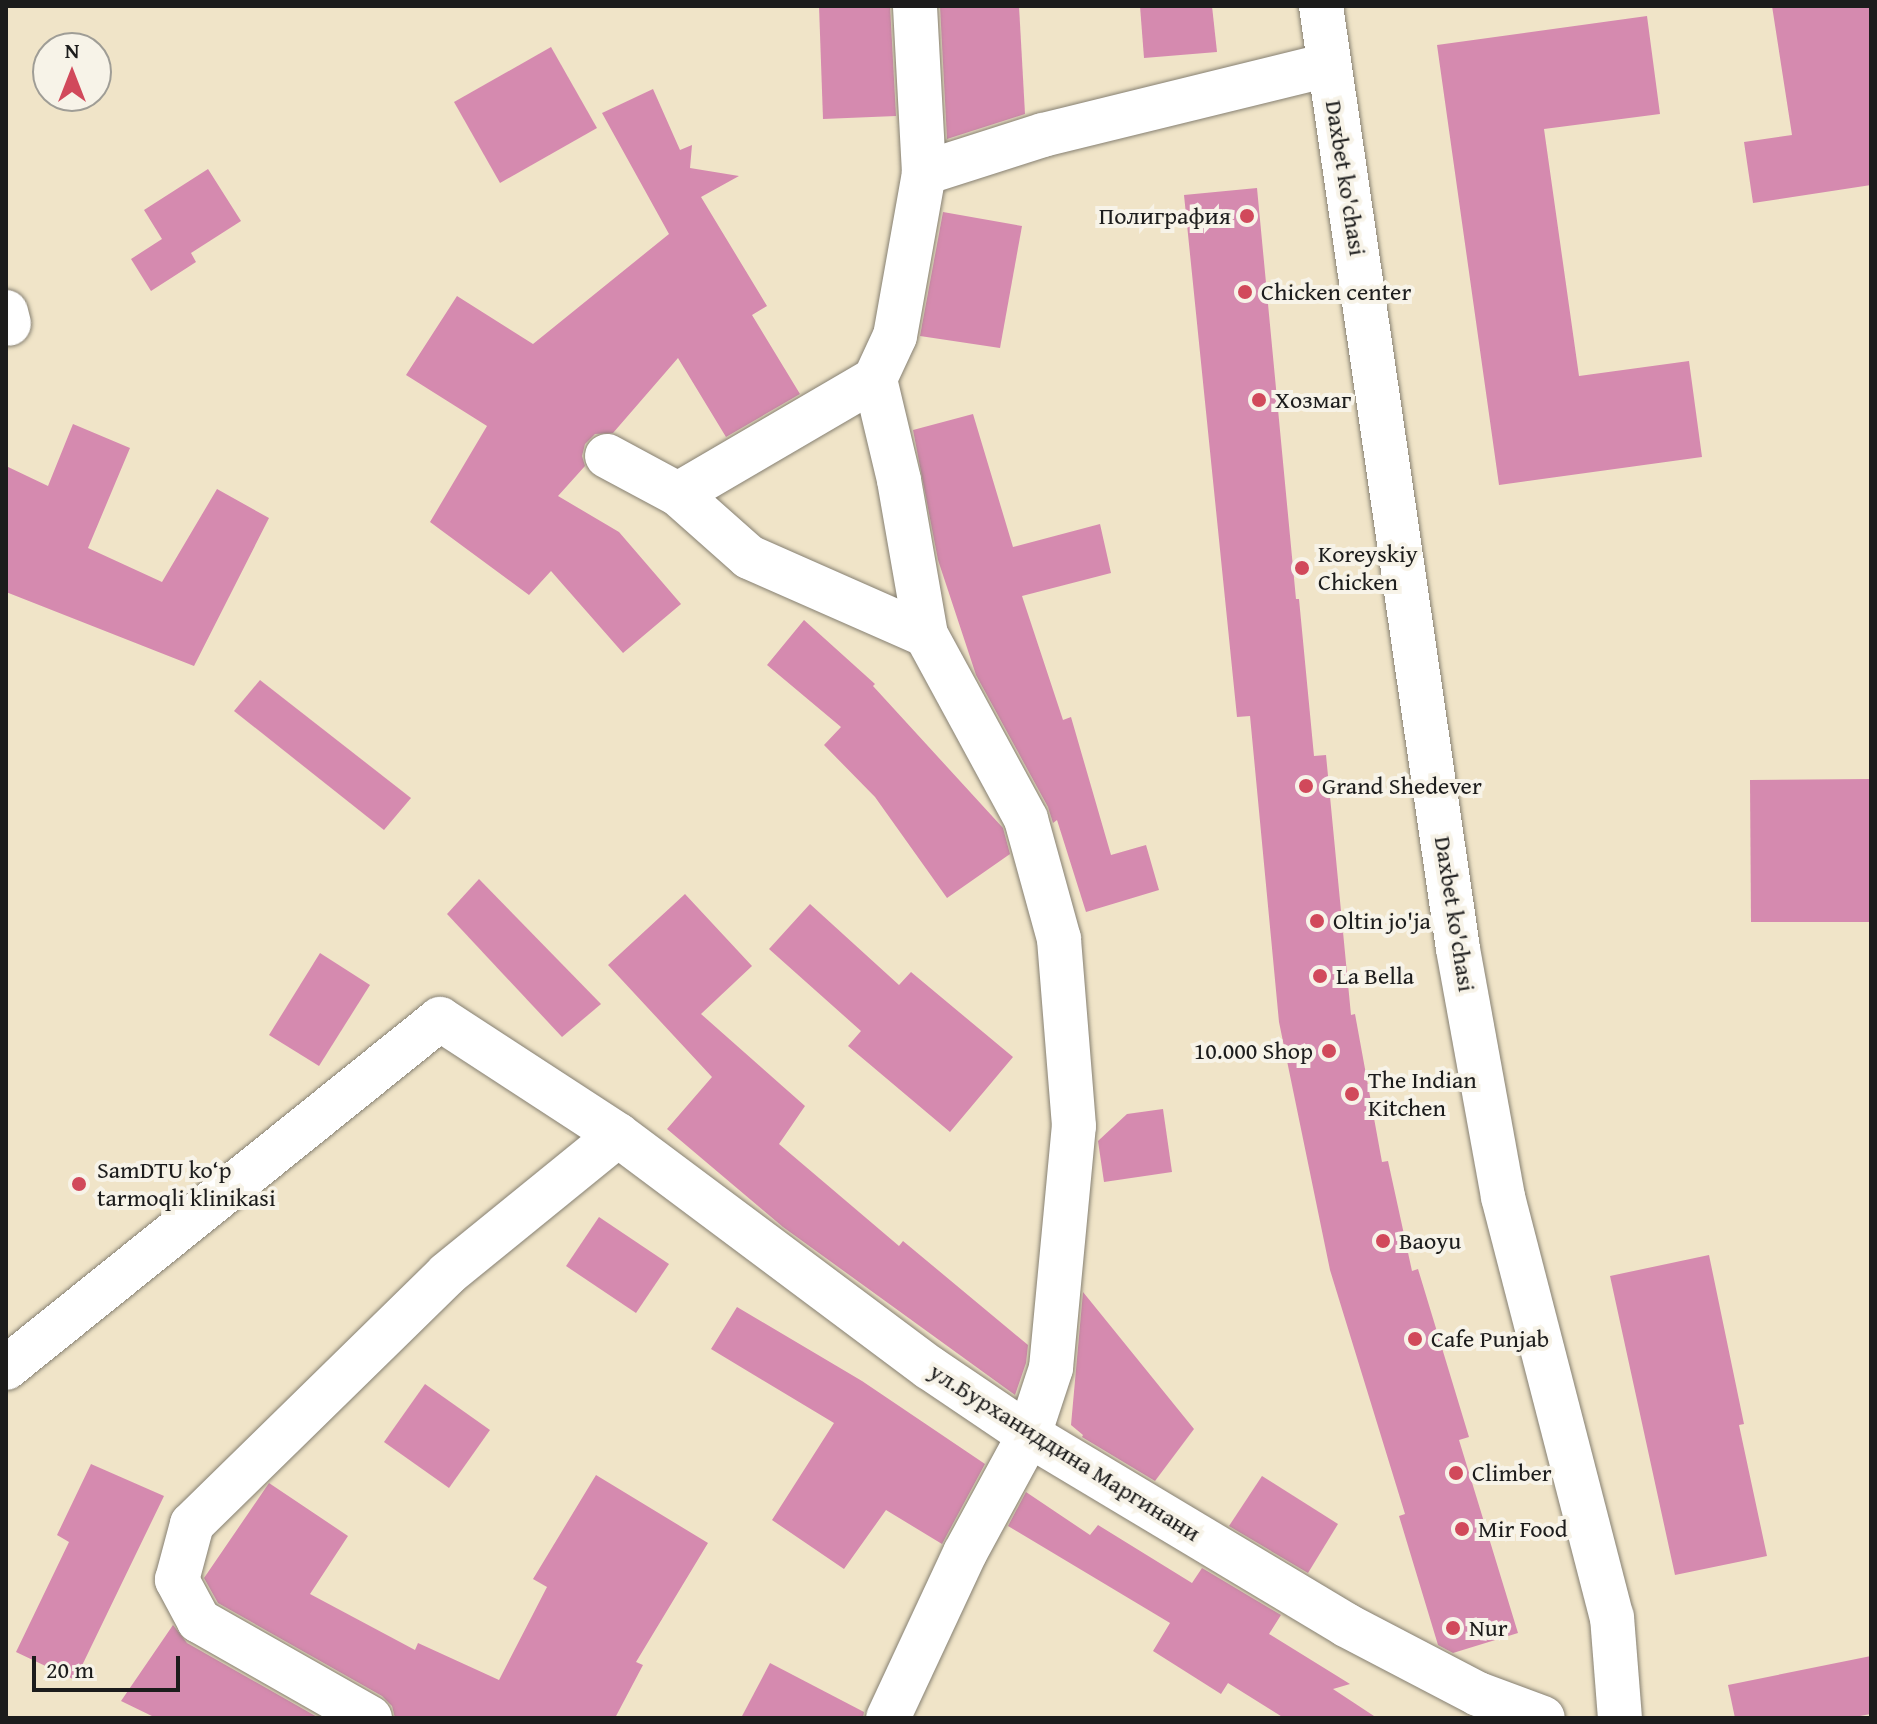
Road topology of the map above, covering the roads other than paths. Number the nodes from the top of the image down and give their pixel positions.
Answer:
1 (915, 6) edge
2 (1321, 6) edge
3 (1329, 65) junction
4 (924, 173) junction
5 (875, 379) junction
6 (607, 456) dead end
7 (678, 494) junction
8 (926, 635) junction
9 (618, 1135) junction
10 (6, 1368) edge
11 (1029, 1435) junction
12 (370, 1718) edge
13 (888, 1718) edge
14 (1543, 1718) edge
15 (1620, 1718) edge

1 - 4 street
2 - 3 street, Daxbet ko'chasi
3 - 4 street
3 - 15 street, Daxbet ko'chasi
4 - 5 street
5 - 7 street
5 - 8 street
6 - 7 street
7 - 8 street
8 - 11 street
9 - 10 street, ул.Бурханиддина Маргинани
9 - 11 street, ул.Бурханиддина Маргинани
9 - 12 street
11 - 13 street
11 - 14 street, ул.Бурханиддина Маргинани

